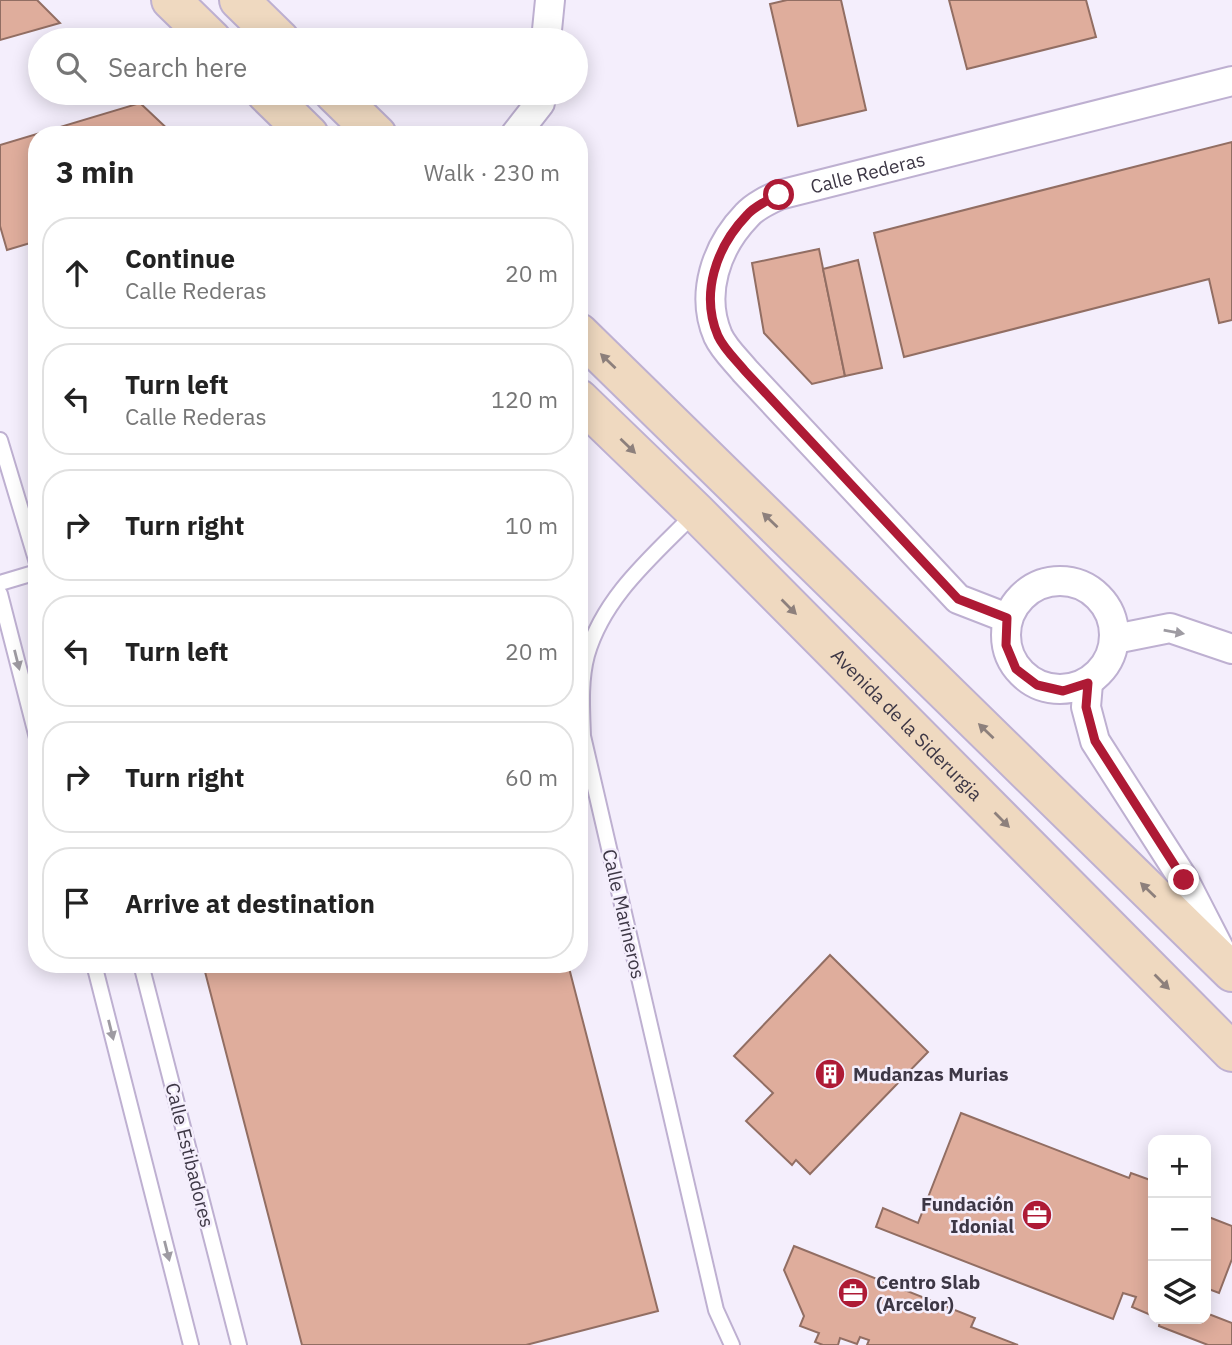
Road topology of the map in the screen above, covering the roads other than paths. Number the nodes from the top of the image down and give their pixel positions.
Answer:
1 (171, 0) edge
2 (239, 0) edge
3 (550, 0) edge
4 (200, 28) edge
5 (268, 28) edge
6 (547, 28) edge
7 (1232, 81) edge
8 (278, 105) edge
9 (346, 105) edge
10 (538, 105) edge
11 (300, 126) edge
12 (368, 126) edge
13 (522, 126) edge
14 (588, 342) edge
15 (588, 408) edge
16 (0, 440) edge
17 (695, 512) junction
18 (28, 533) edge
19 (28, 575) edge
20 (0, 583) edge
21 (0, 594) edge
22 (1007, 618) junction
23 (1115, 639) junction
24 (1232, 649) edge
25 (588, 653) edge
26 (1088, 683) junction
27 (28, 703) edge
28 (588, 758) edge
29 (1231, 971) edge
30 (96, 973) edge
31 (143, 973) edge
32 (1232, 1052) edge
33 (191, 1345) edge
34 (239, 1345) edge
35 (732, 1345) edge

1 - 4 street
2 - 5 street
3 - 6 street
7 - 22 street, Calle Rederas
8 - 11 street
9 - 12 street
10 - 13 street
29 -> 14 street
15 -> 17 street, Avenida de la Siderurgia
16 - 18 lane
17 - 25 lane, Calle Marineros
17 -> 32 street, Avenida de la Siderurgia
19 - 20 lane
21 -> 27 lane
22 - 23 street
22 - 26 street
23 -> 24 street
23 - 26 street
26 - 29 street
28 - 35 lane, Calle Marineros
30 -> 33 lane
31 - 34 lane, Calle Estibadores

